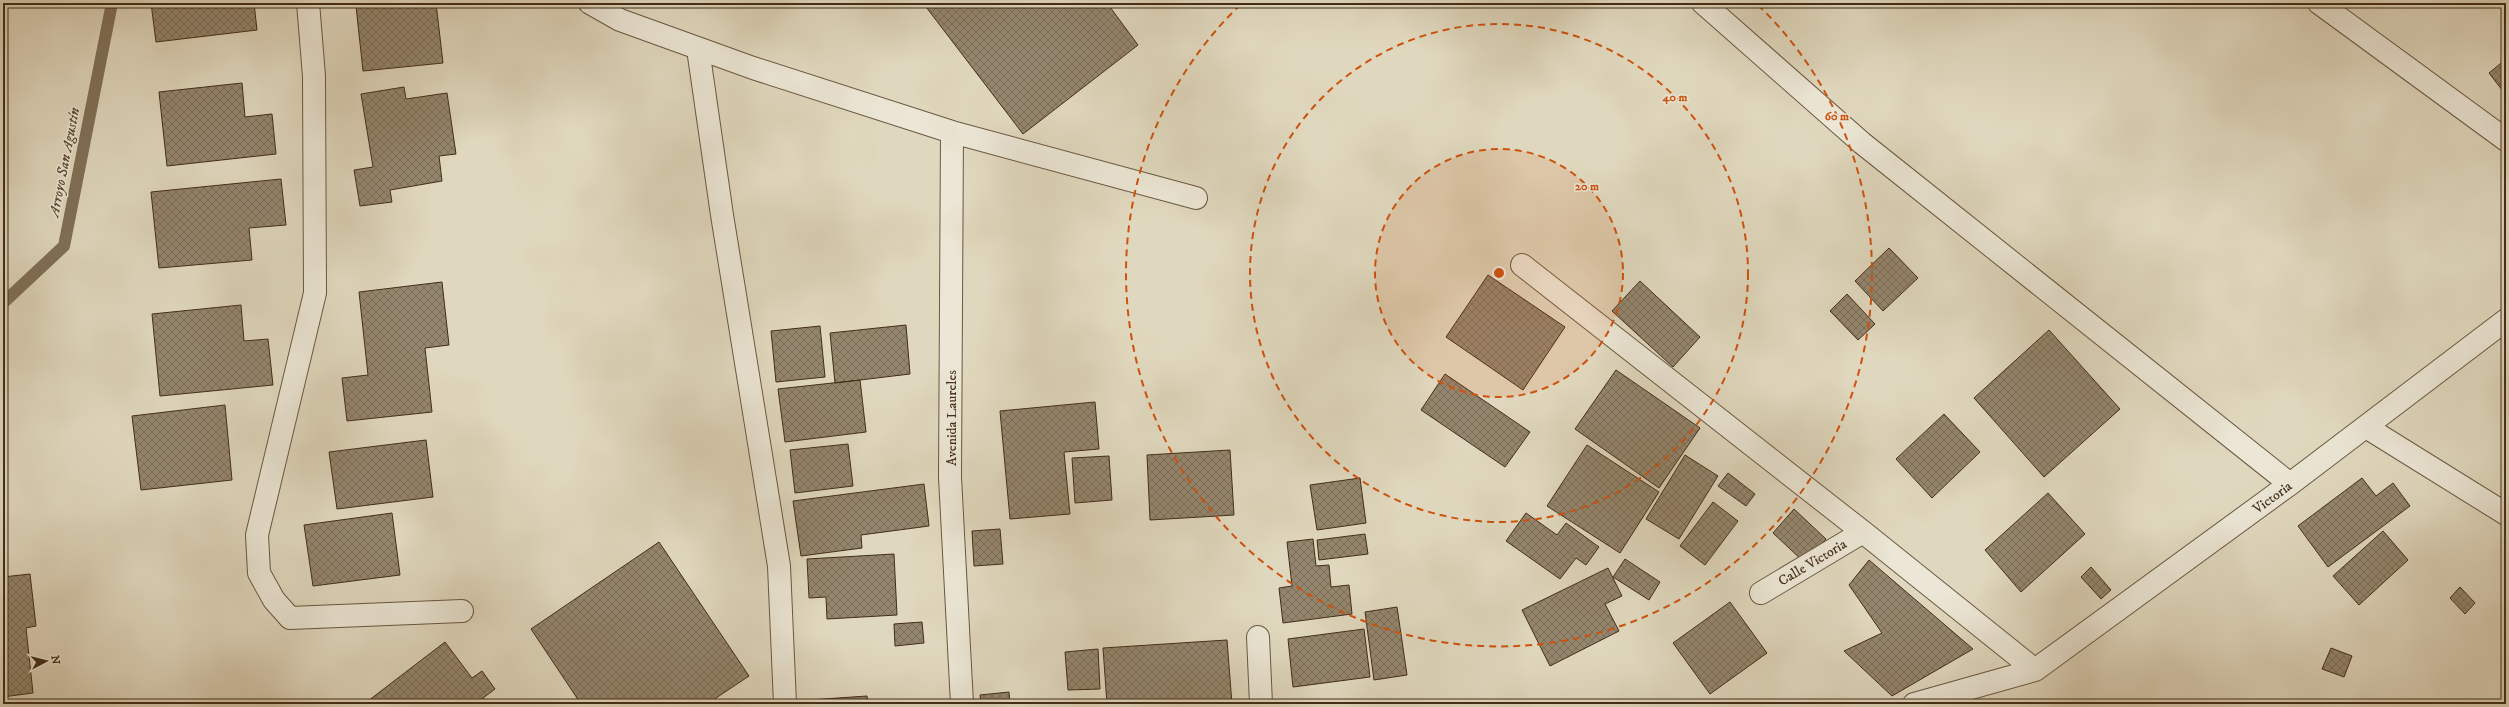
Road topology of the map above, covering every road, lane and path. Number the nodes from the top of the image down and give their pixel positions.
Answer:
1 (308, 3) edge
2 (590, 3) edge
3 (1703, 3) edge
4 (2319, 3) edge
5 (698, 48) junction
6 (952, 132) junction
7 (2506, 140) edge
8 (1196, 198) dead end
9 (1522, 265) dead end
10 (2506, 320) edge
11 (2366, 427) junction
12 (2290, 484) junction
13 (2506, 514) edge
14 (1862, 532) junction
15 (1761, 593) dead end
16 (462, 611) dead end
17 (1258, 637) dead end
18 (2035, 670) junction
19 (785, 704) edge
20 (962, 704) edge
21 (1261, 704) edge
22 (1914, 704) edge

1 - 16 street
2 - 5 street
3 - 12 street
4 - 7 street
5 - 6 street
5 - 19 street
6 - 8 street
6 - 20 street, Avenida Laureles
9 - 14 street
10 - 11 street, Victoria
11 - 12 street, Victoria
11 - 13 street
12 - 18 street, Victoria
14 - 15 street, Calle Victoria
14 - 18 street
17 - 21 street
18 - 22 street

